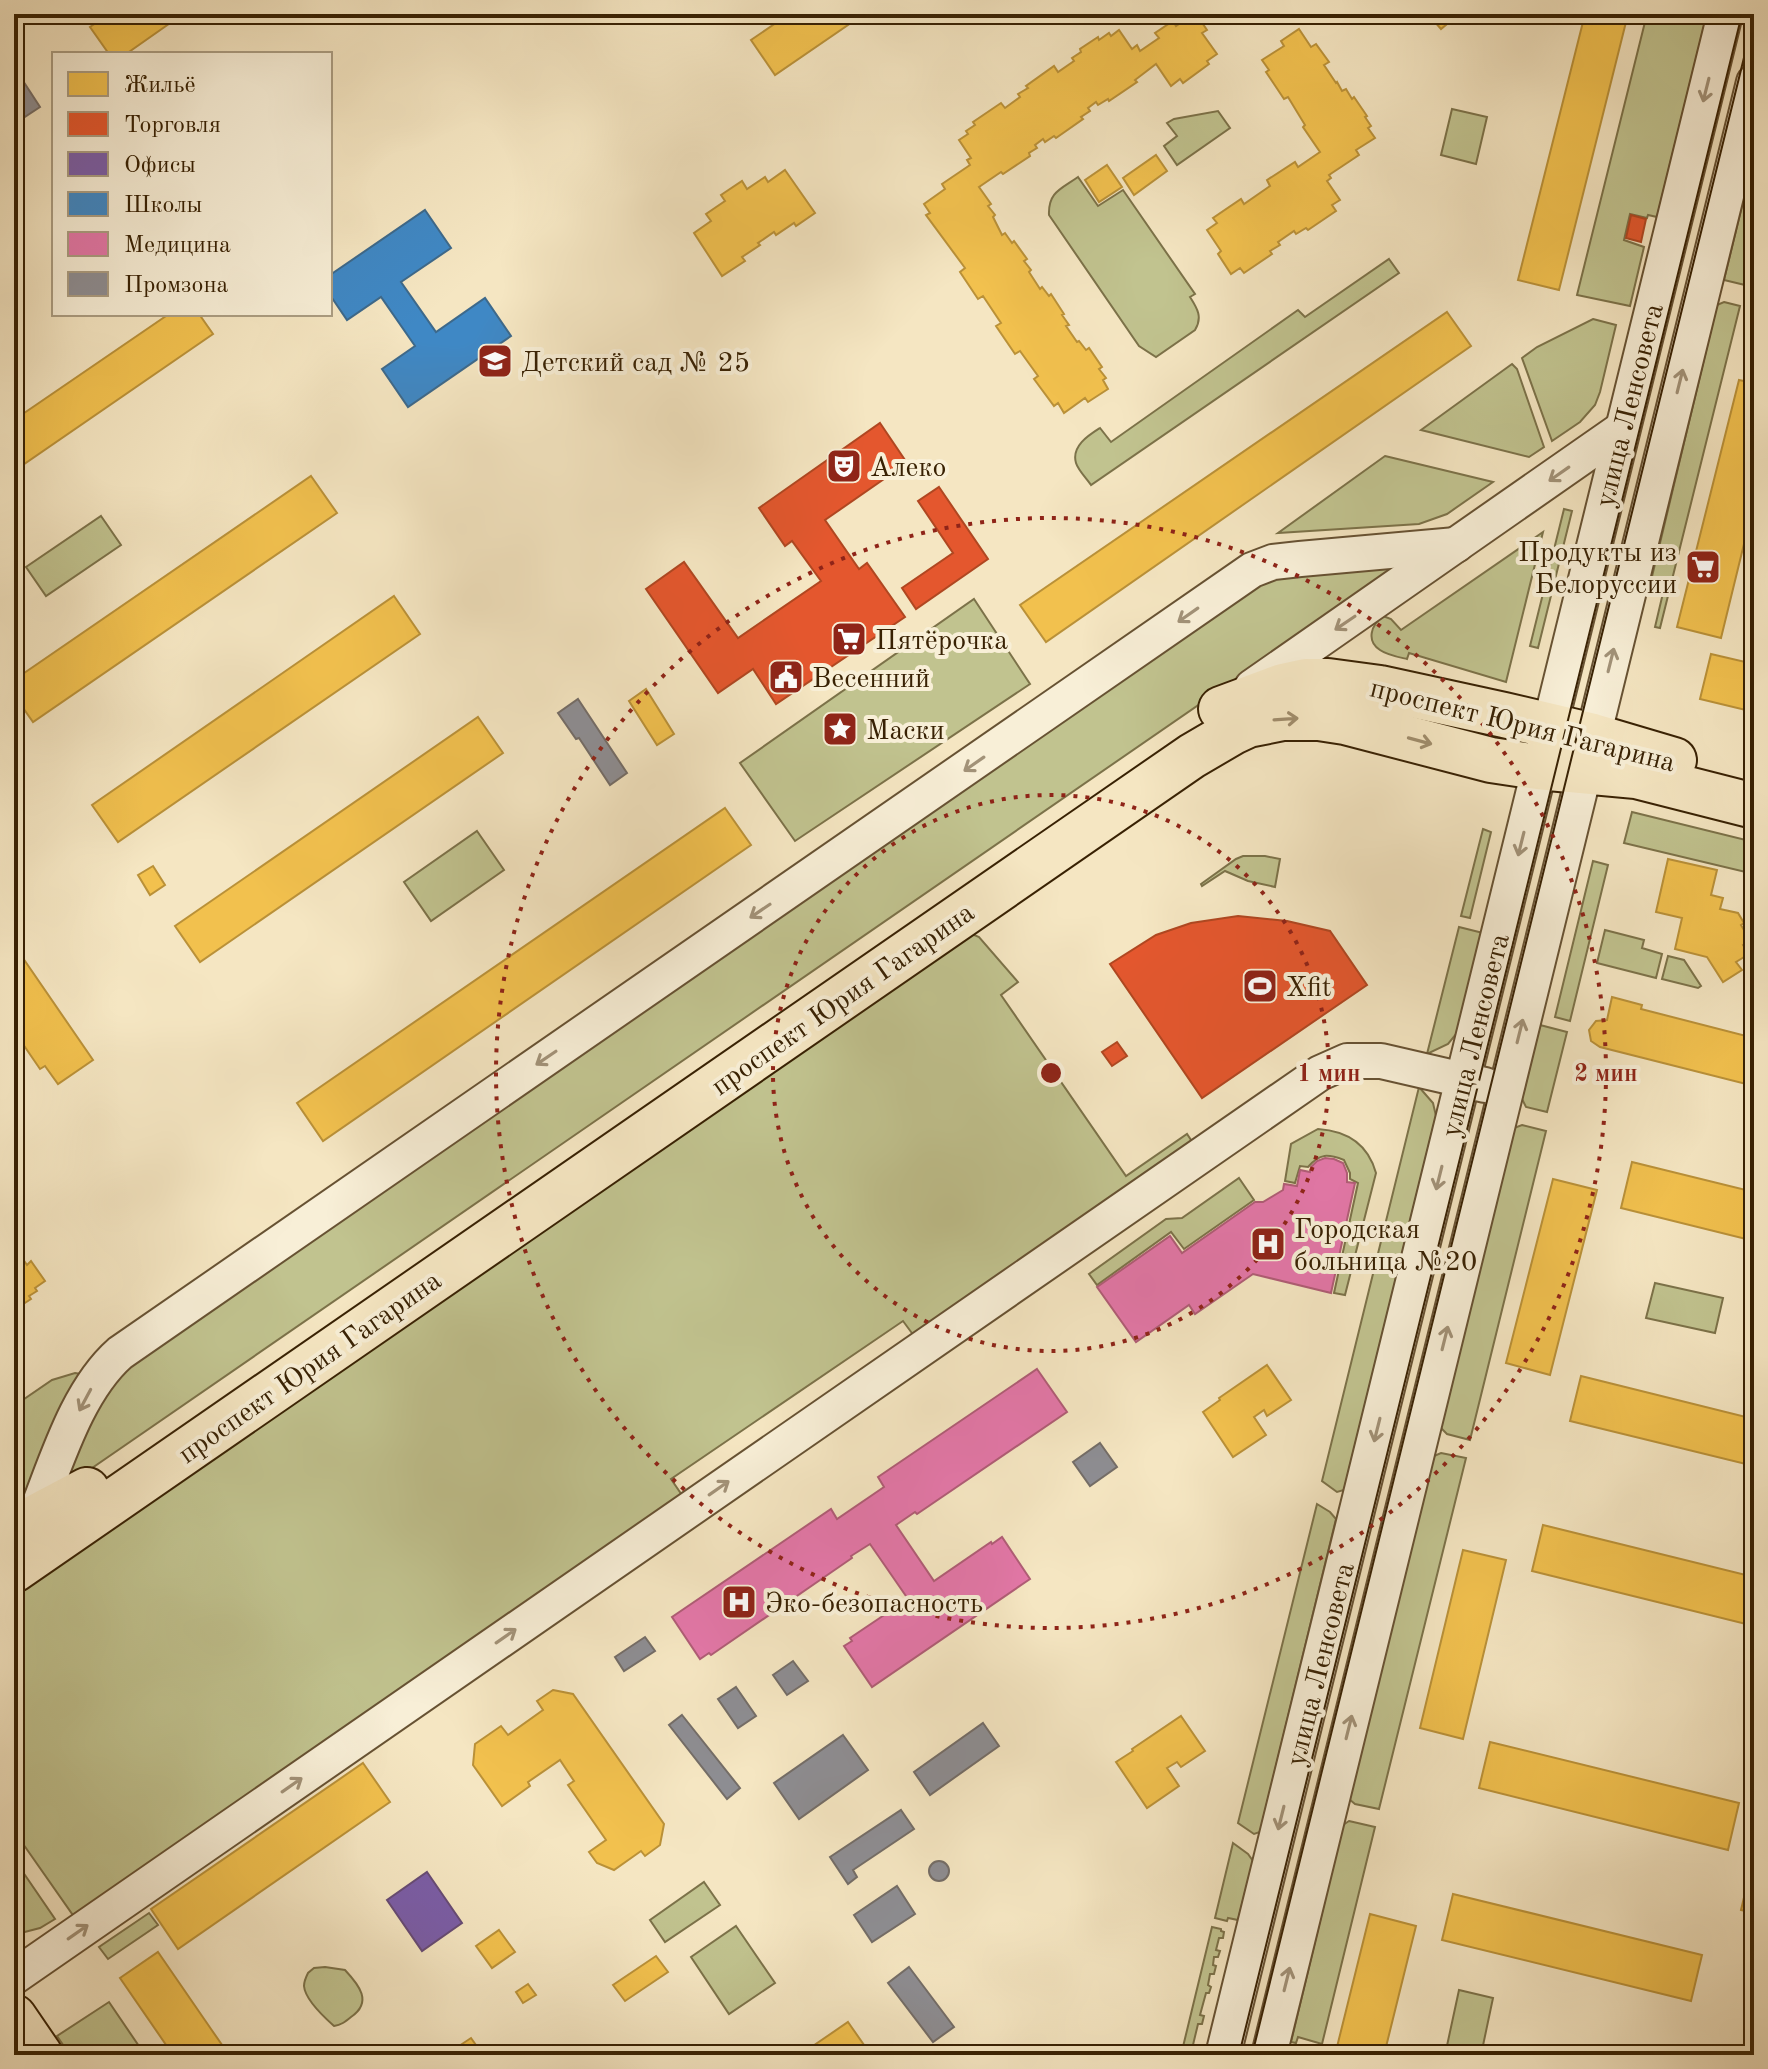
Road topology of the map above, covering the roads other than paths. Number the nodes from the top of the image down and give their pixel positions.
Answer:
1 (1725, 14) edge
2 (1754, 82) edge
3 (1622, 429) junction
4 (1666, 440) junction
5 (1456, 545) junction
6 (1217, 711) junction
7 (1549, 725) junction
8 (1588, 754) junction
9 (1538, 767) junction
10 (1754, 781) edge
11 (1754, 806) edge
12 (1463, 1079) junction
13 (1505, 1090) junction
14 (24, 1525) edge
15 (14, 1570) edge
16 (14, 1977) edge
17 (14, 2017) edge
18 (40, 2055) edge
19 (1223, 2055) edge
20 (1269, 2055) edge

1 -> 3 street, улица Ленсовета
4 -> 2 street, улица Ленсовета
3 - 4 street
3 -> 5 street
3 - 7 street, улица Ленсовета
8 -> 4 street, улица Ленсовета
5 -> 6 street
5 -> 14 street
6 - 7 main road, проспект Юрия Гагарина
6 - 14 main road, проспект Юрия Гагарина
7 - 8 main road, проспект Юрия Гагарина
7 - 9 street, улица Ленсовета
8 - 9 main road, проспект Юрия Гагарина
8 - 10 main road, проспект Юрия Гагарина
8 - 11 main road, проспект Юрия Гагарина
13 -> 8 street, улица Ленсовета
9 -> 12 street, улица Ленсовета
15 -> 9 main road, проспект Юрия Гагарина
12 - 13 street
16 -> 12 street
12 -> 19 street, улица Ленсовета
20 -> 13 street, улица Ленсовета
17 - 18 main road

